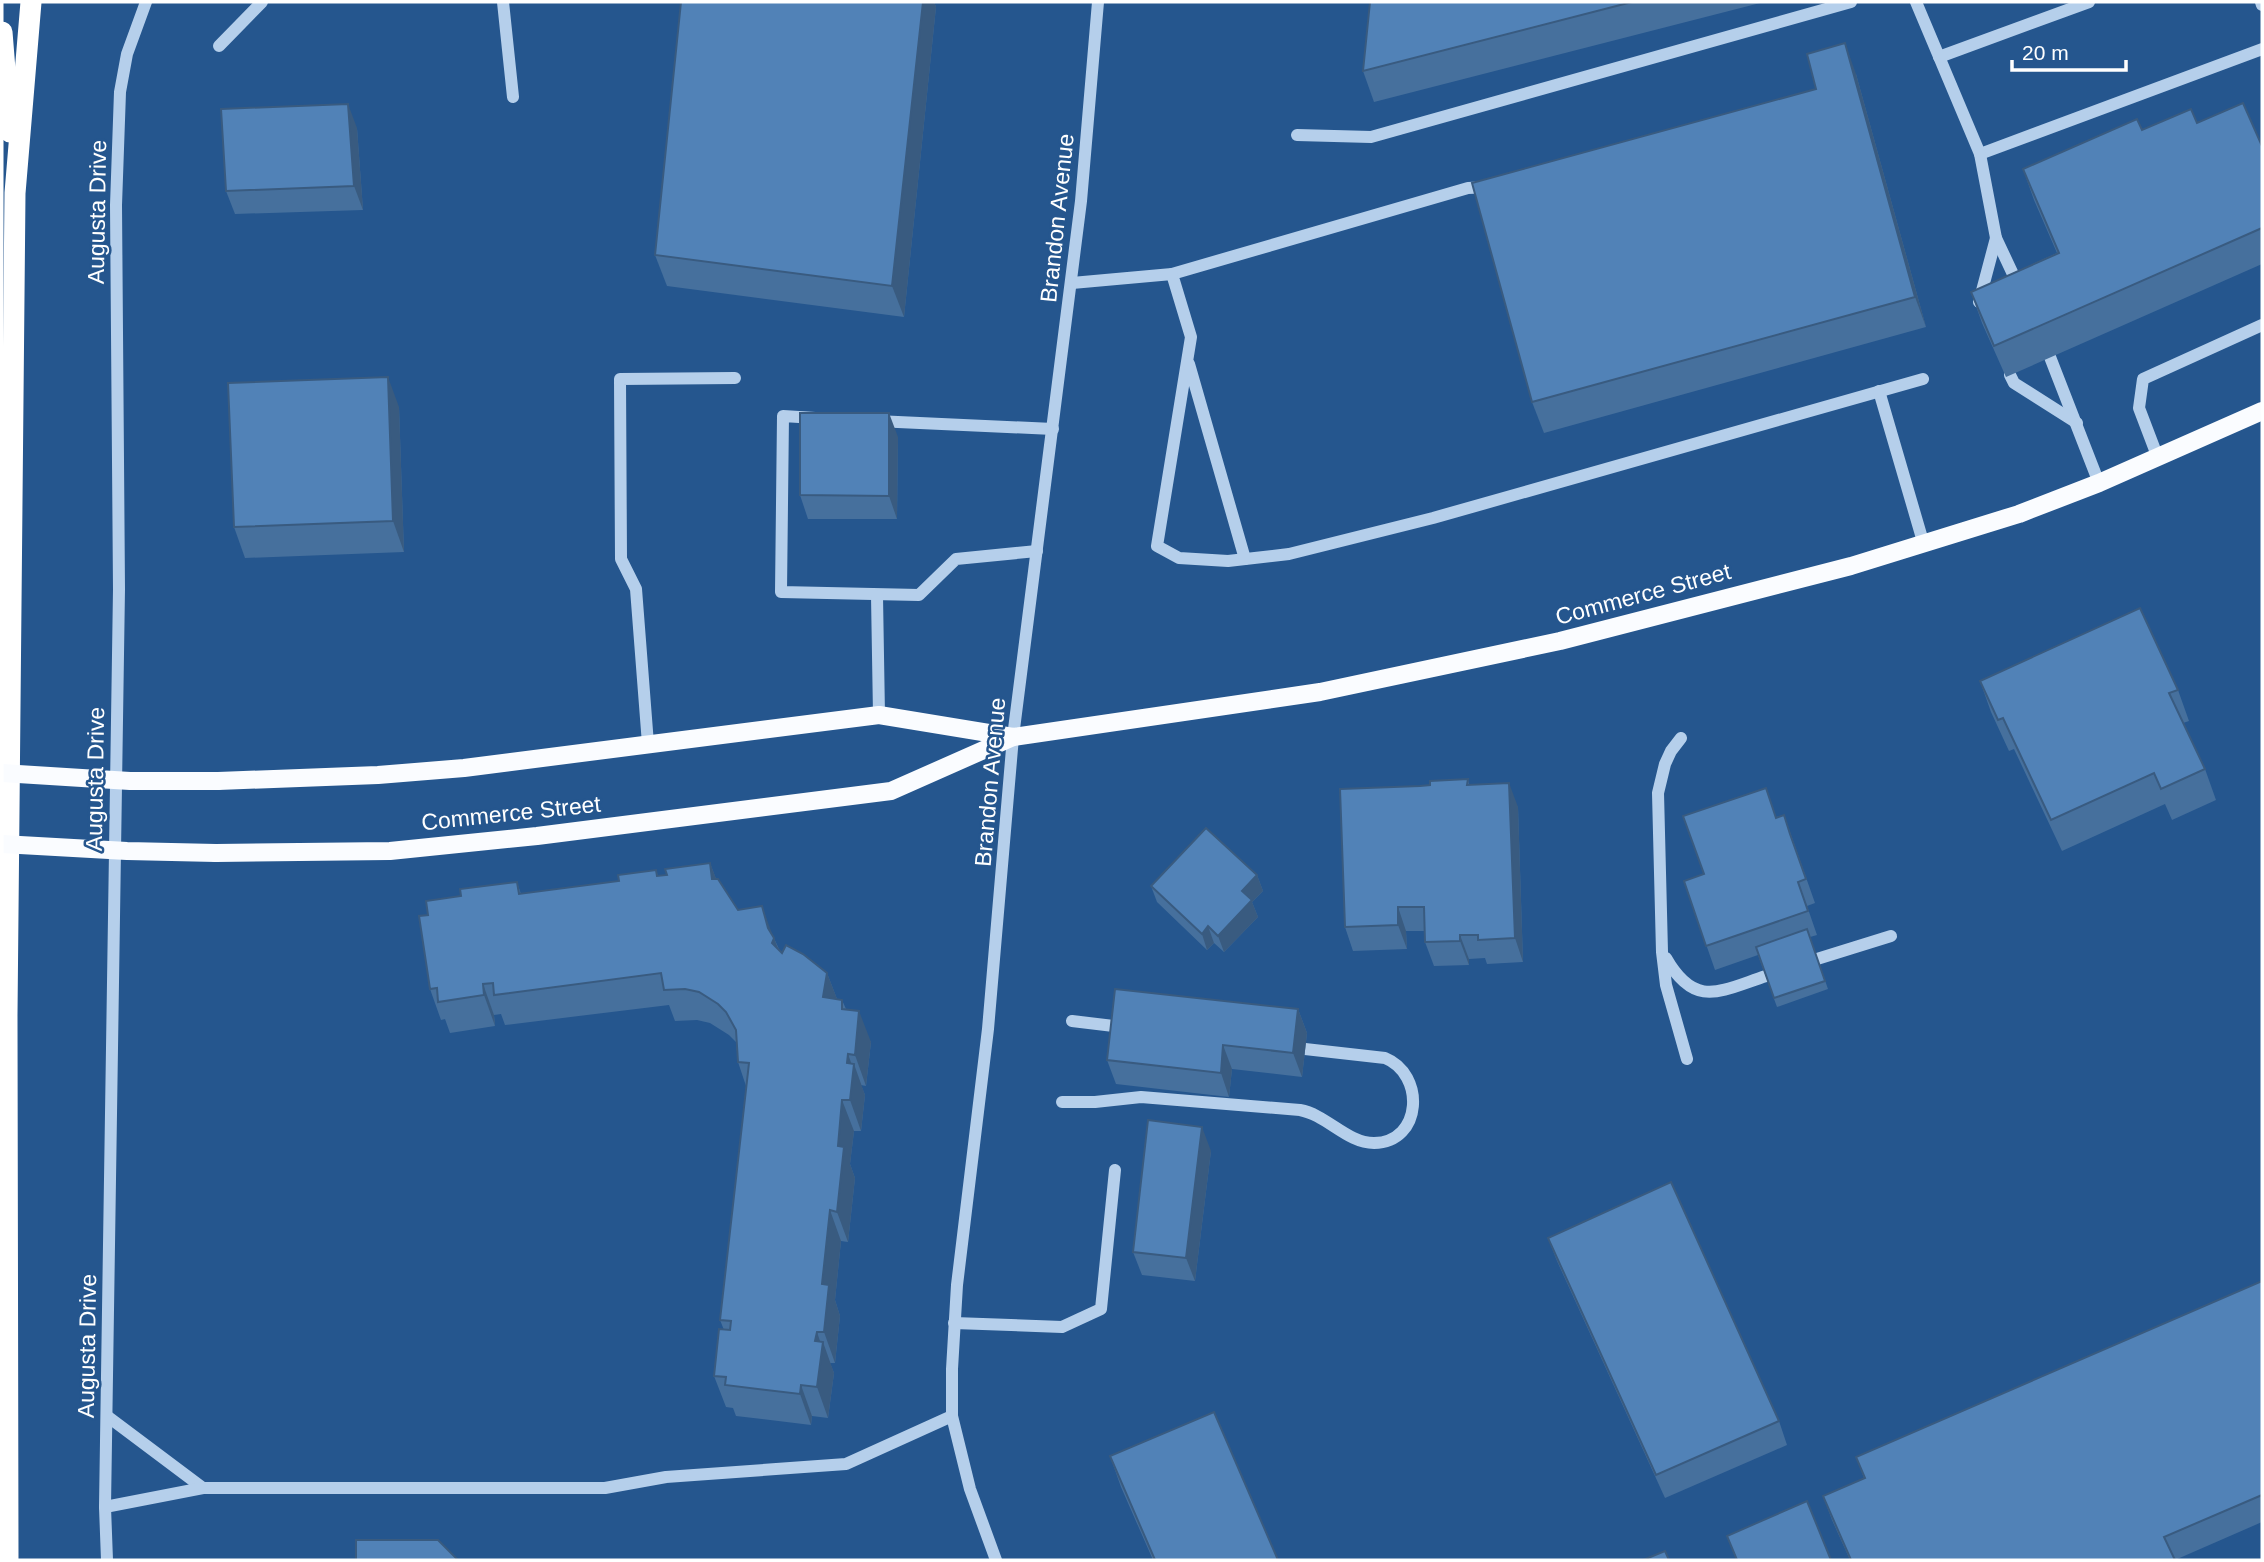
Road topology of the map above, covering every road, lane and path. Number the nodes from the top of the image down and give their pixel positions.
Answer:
1 (31, 2) edge
2 (146, 2) edge
3 (261, 2) edge
4 (503, 2) edge
5 (1098, 2) edge
6 (1851, 2) edge
7 (1916, 2) edge
8 (2089, 2) edge
9 (2, 32) edge
10 (219, 46) dead end
11 (2262, 49) edge
12 (1939, 57) junction
13 (513, 97) dead end
14 (1297, 135) dead end
15 (1980, 154) junction
16 (1501, 187) edge
17 (15, 193) junction
18 (1996, 238) junction
19 (1172, 274) junction
20 (1072, 283) junction
21 (2027, 303) edge
22 (1982, 312) edge
23 (2262, 325) edge
24 (2050, 357) edge
25 (1187, 358) junction
26 (2010, 375) edge
27 (735, 377) dead end
28 (1923, 379) dead end
29 (1880, 391) junction
30 (2262, 411) edge
31 (824, 418) edge
32 (864, 420) edge
33 (2078, 424) junction
34 (1053, 429) junction
35 (2158, 458) junction
36 (2099, 483) junction
37 (1924, 545) junction
38 (1037, 551) junction
39 (1245, 559) junction
40 (877, 596) junction
41 (879, 715) junction
42 (1013, 737) junction
43 (1681, 738) dead end
44 (648, 744) junction
45 (2, 773) edge
46 (2, 844) edge
47 (1891, 936) dead end
48 (1662, 952) junction
49 (1817, 959) edge
50 (1766, 976) edge
51 (1072, 1021) dead end
52 (1122, 1027) edge
53 (1305, 1049) dead end
54 (1687, 1059) dead end
55 (1062, 1102) dead end
56 (1115, 1170) dead end
57 (954, 1322) junction
58 (107, 1416) junction
59 (952, 1416) junction
60 (203, 1488) junction
61 (105, 1507) junction
62 (8, 1560) edge
63 (107, 1560) edge
64 (996, 1560) edge

1 - 17 highway
2 - 58 street, Augusta Drive
3 - 10 street
4 - 13 street
5 - 20 street, Brandon Avenue
6 - 14 street
7 - 12 street
8 - 12 street
9 - 17 highway
11 - 15 street
12 - 15 street
15 - 18 street
16 - 19 street
17 - 62 highway
18 - 21 street
18 - 22 street
19 - 20 street
19 - 25 street
20 - 34 street, Brandon Avenue
23 - 35 street
24 - 33 street
25 - 39 street
25 - 39 street
26 - 33 street
27 - 44 street
28 - 29 street
29 - 37 street
29 - 39 street
30 - 35 main road, Commerce Street
31 - 40 street
32 - 34 street
33 - 36 street
34 - 38 street, Brandon Avenue
35 - 36 main road, Commerce Street
36 - 37 main road, Commerce Street
37 - 42 main road, Commerce Street
38 - 40 street
38 - 42 street, Brandon Avenue
40 - 41 street
41 - 42 main road, Commerce Street
41 - 44 main road, Commerce Street
42 - 46 main road, Commerce Street, bridge
42 - 57 street, Brandon Avenue
43 - 48 street
44 - 45 main road, Commerce Street, bridge
47 - 49 street
48 - 50 street
48 - 54 street
51 - 52 street
53 - 55 street
56 - 57 street
57 - 59 street, Brandon Avenue
58 - 60 street
58 - 61 street, Augusta Drive
59 - 60 street
59 - 64 street, Brandon Avenue
60 - 61 street
61 - 63 street, Augusta Drive

